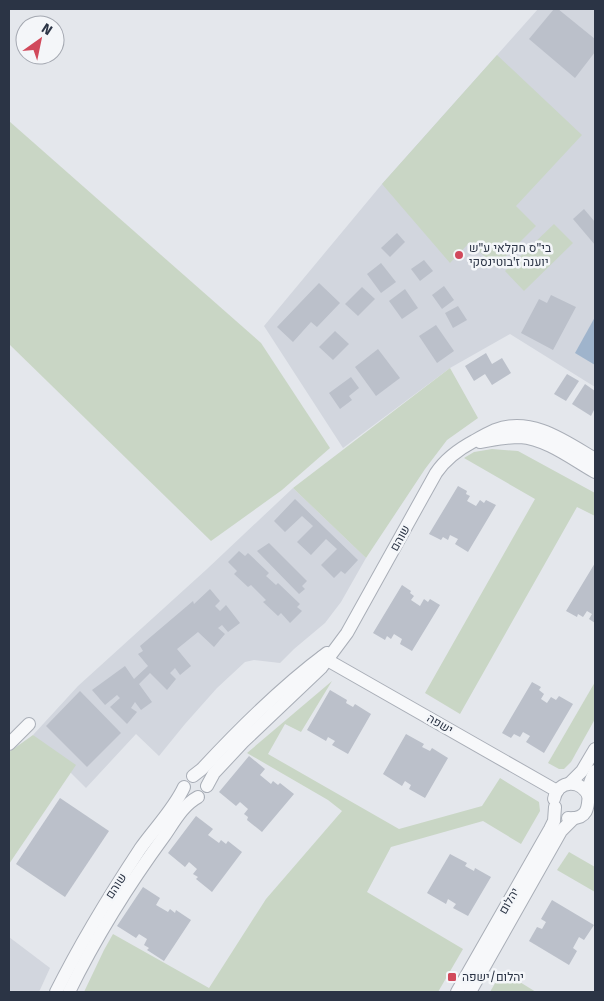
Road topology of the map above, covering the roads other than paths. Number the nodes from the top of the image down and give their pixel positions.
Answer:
1 (470, 443) junction
2 (595, 458) edge
3 (595, 472) edge
4 (324, 658) junction
5 (29, 724) dead end
6 (9, 744) edge
7 (595, 749) edge
8 (595, 771) edge
9 (193, 776) junction
10 (570, 783) junction
11 (207, 786) junction
12 (184, 787) junction
13 (557, 792) junction
14 (198, 797) junction
15 (591, 806) edge
16 (555, 807) junction
17 (574, 818) junction
18 (56, 992) edge
19 (68, 992) edge
20 (457, 992) edge
21 (470, 992) edge

1 - 2 street, שוהם
1 - 3 street, שוהם
1 - 4 street, שוהם
4 - 9 street, שוהם
4 - 11 street, שוהם
4 - 13 street, ישפה
5 - 6 street
7 - 10 street
8 - 15 street
9 - 11 street
9 - 12 street
10 - 13 street
10 - 15 street
11 - 14 street
12 - 14 street
12 - 18 street, שוהם
13 - 16 street
14 - 19 street, שוהם
15 - 17 street
16 - 17 street
16 - 20 street, יהלום
17 - 21 street, יהלום

